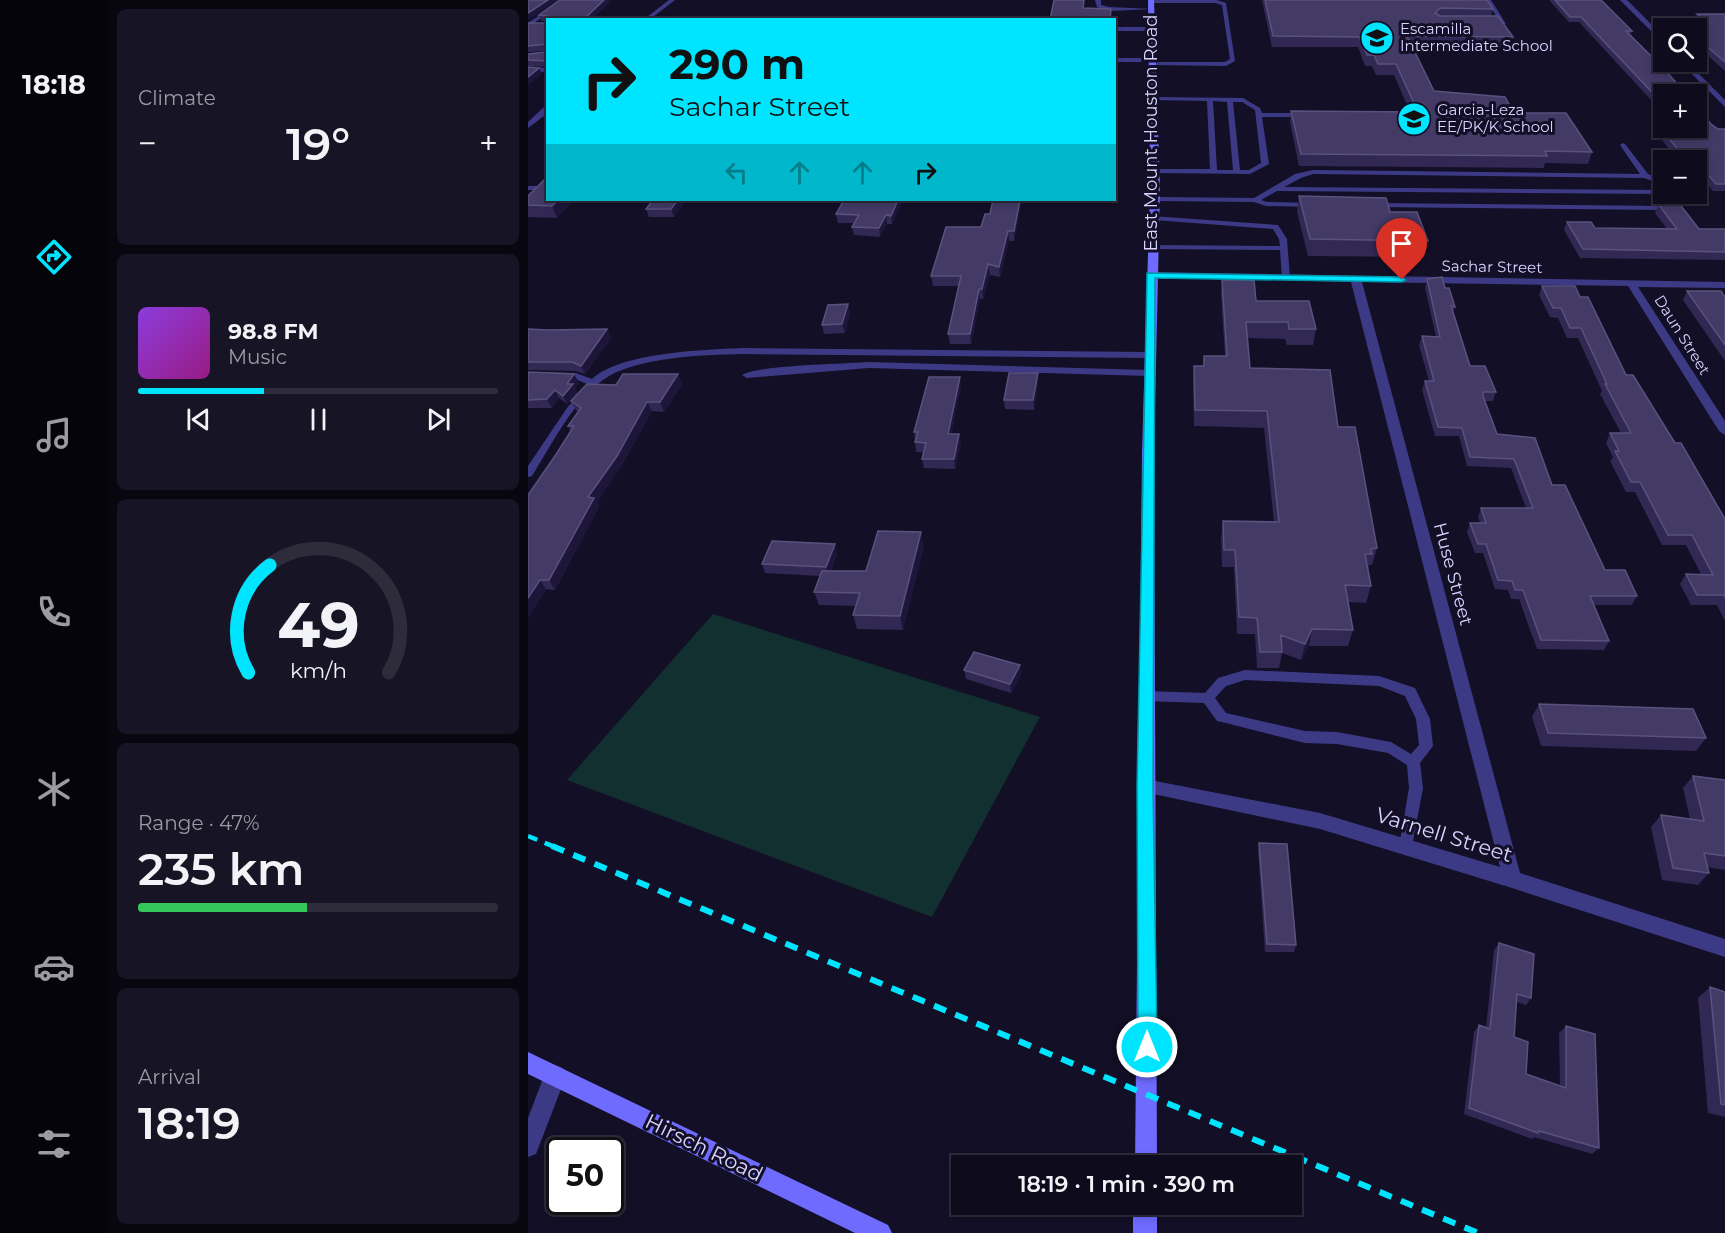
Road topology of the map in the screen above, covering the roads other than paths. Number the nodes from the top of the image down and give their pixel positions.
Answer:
1 (565, 0) edge
2 (672, 0) edge
3 (1098, 0) edge
4 (1488, 0) edge
5 (1623, 0) edge
6 (1151, 3) edge
7 (648, 18) edge
8 (1482, 22) edge
9 (528, 25) edge
10 (546, 25) edge
11 (1116, 29) edge
12 (1150, 29) junction
13 (1653, 31) edge
14 (1116, 60) edge
15 (1152, 62) junction
16 (528, 69) edge
17 (546, 70) edge
18 (1693, 72) edge
19 (546, 76) edge
20 (528, 77) edge
21 (1153, 98) junction
22 (1210, 99) junction
23 (1230, 99) junction
24 (1725, 105) edge
25 (546, 110) edge
26 (1313, 114) edge
27 (1259, 115) junction
28 (528, 126) edge
29 (1623, 146) dead end
30 (1155, 171) junction
31 (1214, 172) junction
32 (1237, 172) junction
33 (1645, 176) junction
34 (1653, 179) edge
35 (528, 188) edge
36 (546, 188) edge
37 (1277, 189) junction
38 (1653, 192) edge
39 (1155, 199) junction
40 (1255, 200) junction
41 (1674, 204) edge
42 (1326, 205) edge
43 (1362, 205) edge
44 (1154, 218) junction
45 (1152, 247) junction
46 (1283, 248) junction
47 (1151, 275) junction
48 (1286, 278) junction
49 (1356, 279) junction
50 (1632, 285) junction
51 (1725, 285) edge
52 (1149, 355) junction
53 (1149, 373) junction
54 (528, 375) edge
55 (747, 375) dead end
56 (594, 383) junction
57 (1725, 431) edge
58 (528, 474) edge
59 (1146, 696) junction
60 (1208, 698) junction
61 (1413, 762) junction
62 (1145, 786) junction
63 (1406, 847) junction
64 (1512, 879) junction
65 (1725, 948) edge
66 (528, 1063) edge
67 (555, 1076) junction
68 (528, 1146) edge
69 (1146, 1155) edge
70 (1146, 1215) edge
71 (880, 1233) edge
72 (1145, 1233) edge

1 - 9 lane
2 - 7 lane
3 - 6 lane
4 - 8 lane
5 - 13 street
6 - 12 main road, East Mount Houston Road
6 - 15 lane
9 - 10 street
11 - 12 street
12 - 15 main road, East Mount Houston Road
14 - 15 lane
15 - 21 main road, East Mount Houston Road
16 - 17 lane
18 - 24 street
19 - 20 lane
21 - 22 lane
21 - 30 main road, East Mount Houston Road
22 - 23 lane
22 - 31 lane
23 - 27 lane
23 - 32 lane
25 - 28 street
26 - 27 lane
27 - 32 lane
29 - 33 lane
30 - 31 lane
30 - 39 main road, East Mount Houston Road
31 - 32 lane
33 - 34 lane
33 - 37 lane
35 - 36 lane
37 - 38 lane
37 - 40 lane
39 - 40 lane
39 - 44 main road, East Mount Houston Road
40 - 42 lane
41 - 43 lane
44 - 45 main road, East Mount Houston Road
44 - 46 lane
45 - 46 lane
45 - 47 main road, East Mount Houston Road
46 - 48 lane
47 - 48 street, Sachar Street
47 - 52 main road, East Mount Houston Road
48 - 49 street, Sachar Street
49 - 50 street, Sachar Street
49 - 64 street, Huse Street
50 - 51 street, Sachar Street
50 - 57 street, Daun Street
52 - 53 main road, East Mount Houston Road
52 - 56 lane
53 - 55 lane
53 - 59 main road, East Mount Houston Road
54 - 56 lane
56 - 58 lane
59 - 60 lane
59 - 62 main road, East Mount Houston Road
60 - 61 lane
60 - 61 lane
61 - 63 lane
62 - 63 street, Varnell Street
62 - 69 main road, East Mount Houston Road
63 - 64 street, Varnell Street
64 - 65 street, Varnell Street
66 - 67 main road, Hirsch Road
67 - 68 street
67 - 71 main road, Hirsch Road
70 - 72 main road

